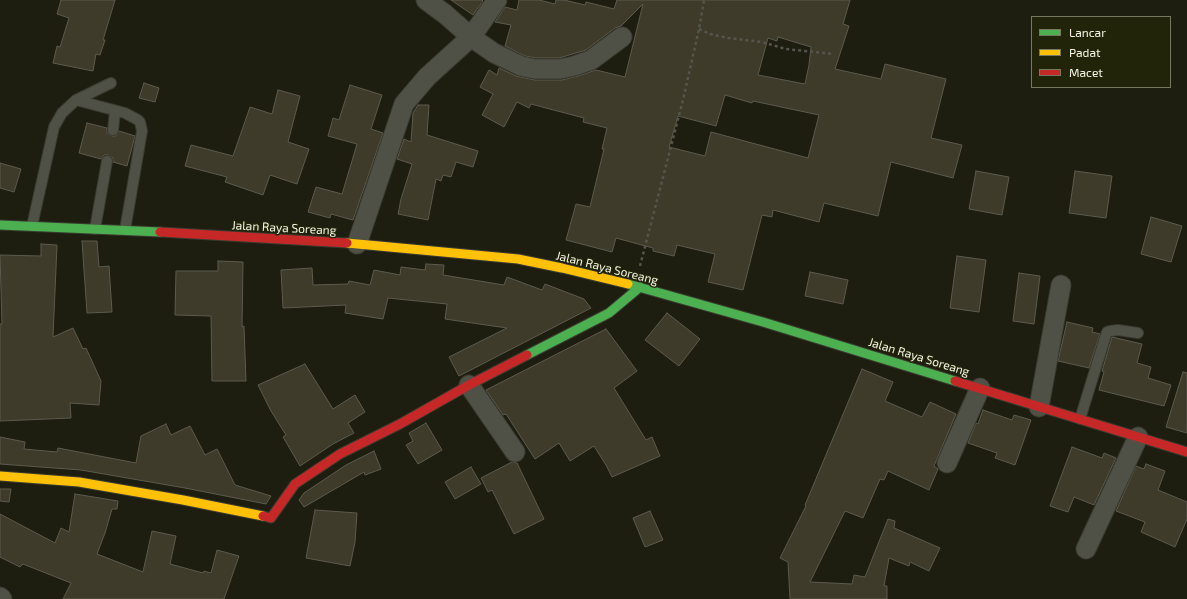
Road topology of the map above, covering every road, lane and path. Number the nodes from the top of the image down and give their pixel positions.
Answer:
1 (426, 0) edge
2 (497, 0) edge
3 (704, 0) edge
4 (700, 29) junction
5 (622, 36) dead end
6 (472, 38) junction
7 (834, 54) dead end
8 (111, 83) dead end
9 (76, 100) junction
10 (115, 111) junction
11 (113, 130) dead end
12 (107, 160) dead end
13 (0, 224) edge
14 (32, 226) junction
15 (95, 229) junction
16 (125, 230) junction
17 (357, 244) junction
18 (1062, 285) dead end
19 (637, 287) junction
20 (1138, 333) dead end
21 (469, 385) junction
22 (980, 388) junction
23 (1039, 406) junction
24 (1080, 419) junction
25 (1138, 437) junction
26 (515, 452) dead end
27 (1187, 452) edge
28 (947, 463) dead end
29 (0, 476) edge
30 (1086, 549) dead end

1 - 6 street
2 - 6 street
3 - 4 path
4 - 7 path
4 - 19 path
5 - 6 street
6 - 17 street
8 - 9 lane
9 - 10 lane
9 - 14 lane
10 - 11 lane
10 - 16 lane
12 - 15 lane
13 - 14 main road, Jalan Raya Soreang
14 - 15 main road, Jalan Raya Soreang
15 - 16 main road, Jalan Raya Soreang
16 - 17 main road, Jalan Raya Soreang
17 - 19 main road, Jalan Raya Soreang
18 - 23 street
19 - 21 main road
19 - 22 main road, Jalan Raya Soreang
20 - 24 lane
21 - 26 street
21 - 29 main road
22 - 23 main road, Jalan Raya Soreang
22 - 28 street
23 - 24 main road, Jalan Raya Soreang
24 - 25 main road, Jalan Raya Soreang
25 - 27 main road, Jalan Raya Soreang
25 - 30 street

